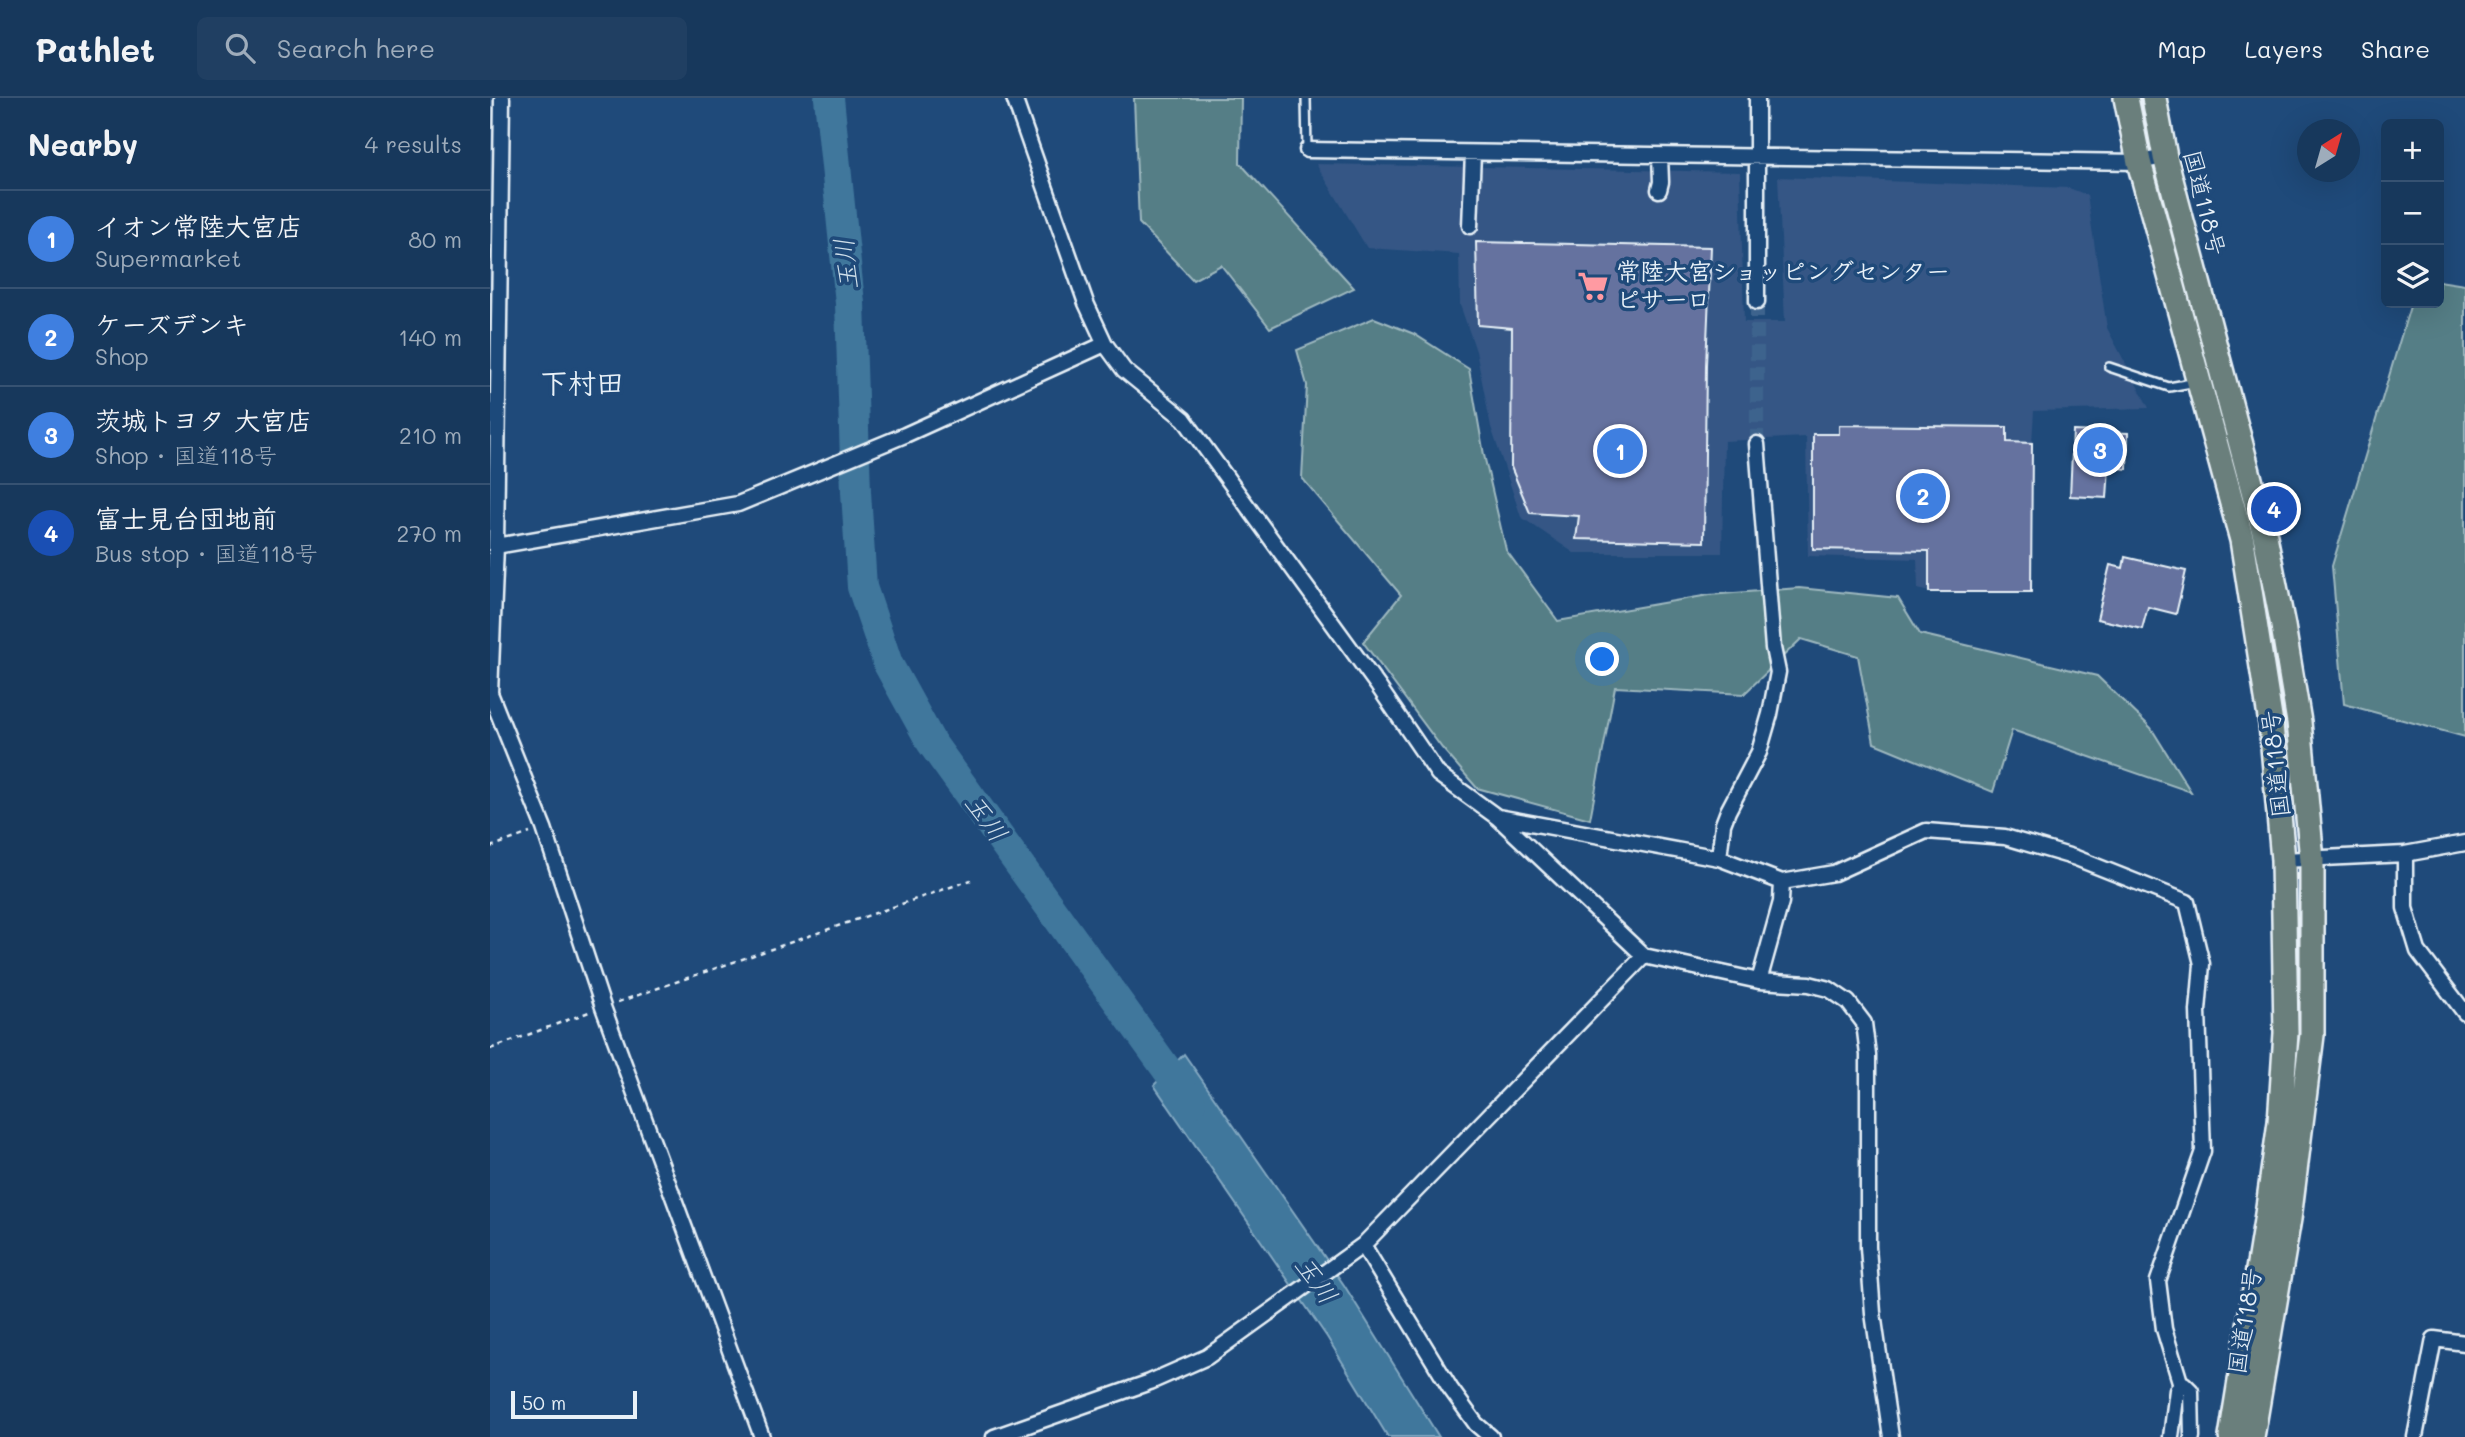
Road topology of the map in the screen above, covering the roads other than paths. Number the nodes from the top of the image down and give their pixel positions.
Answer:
1 (502, 98) edge
2 (1014, 98) edge
3 (1306, 98) edge
4 (1757, 98) edge
5 (2126, 98) edge
6 (2154, 98) edge
7 (1307, 150) joint
8 (1472, 153) junction
9 (1660, 156) junction
10 (1757, 157) junction
11 (2165, 158) junction
12 (2139, 162) junction
13 (1659, 191) dead end
14 (1470, 226) dead end
15 (1757, 302) tunnel mouth
16 (1105, 344) junction
17 (2109, 366) dead end
18 (2197, 382) junction
19 (1757, 444) tunnel mouth
20 (496, 545) junction
21 (1497, 817) junction
22 (2465, 843) edge
23 (2405, 854) junction
24 (1719, 858) junction
25 (2283, 860) junction
26 (2312, 860) junction
27 (1782, 882) junction
28 (1644, 956) junction
29 (1759, 981) junction
30 (2465, 1013) edge
31 (1363, 1245) junction
32 (2465, 1343) edge
33 (2181, 1385) junction
34 (762, 1437) edge
35 (994, 1437) edge
36 (1491, 1437) edge
37 (1891, 1437) edge
38 (2171, 1437) edge
39 (2192, 1437) edge
40 (2231, 1437) edge
41 (2252, 1437) edge
42 (2415, 1437) edge

1 - 20 street
2 - 16 street
3 - 7 lane
4 - 10 street
5 - 12 highway, 国道118号
6 - 11 highway, 国道118号
7 - 8 street
8 - 9 street
8 - 14 street
9 - 10 street
9 - 13 street
10 - 12 street
10 - 15 street
11 - 12 street
11 - 26 highway, 国道118号
12 - 18 highway, 国道118号
16 - 20 street
16 - 21 street
17 - 18 lane
18 - 25 highway, 国道118号
19 - 24 street
20 - 34 street
21 - 24 street
21 - 28 street
22 - 23 street
23 - 26 street
23 - 30 street
24 - 27 street
25 - 26 street
25 - 40 highway, 国道118号
26 - 41 highway, 国道118号
27 - 29 street
27 - 33 street
28 - 29 street
28 - 31 street
29 - 37 street
31 - 35 street
31 - 36 street
32 - 42 street
33 - 38 street
33 - 39 street

